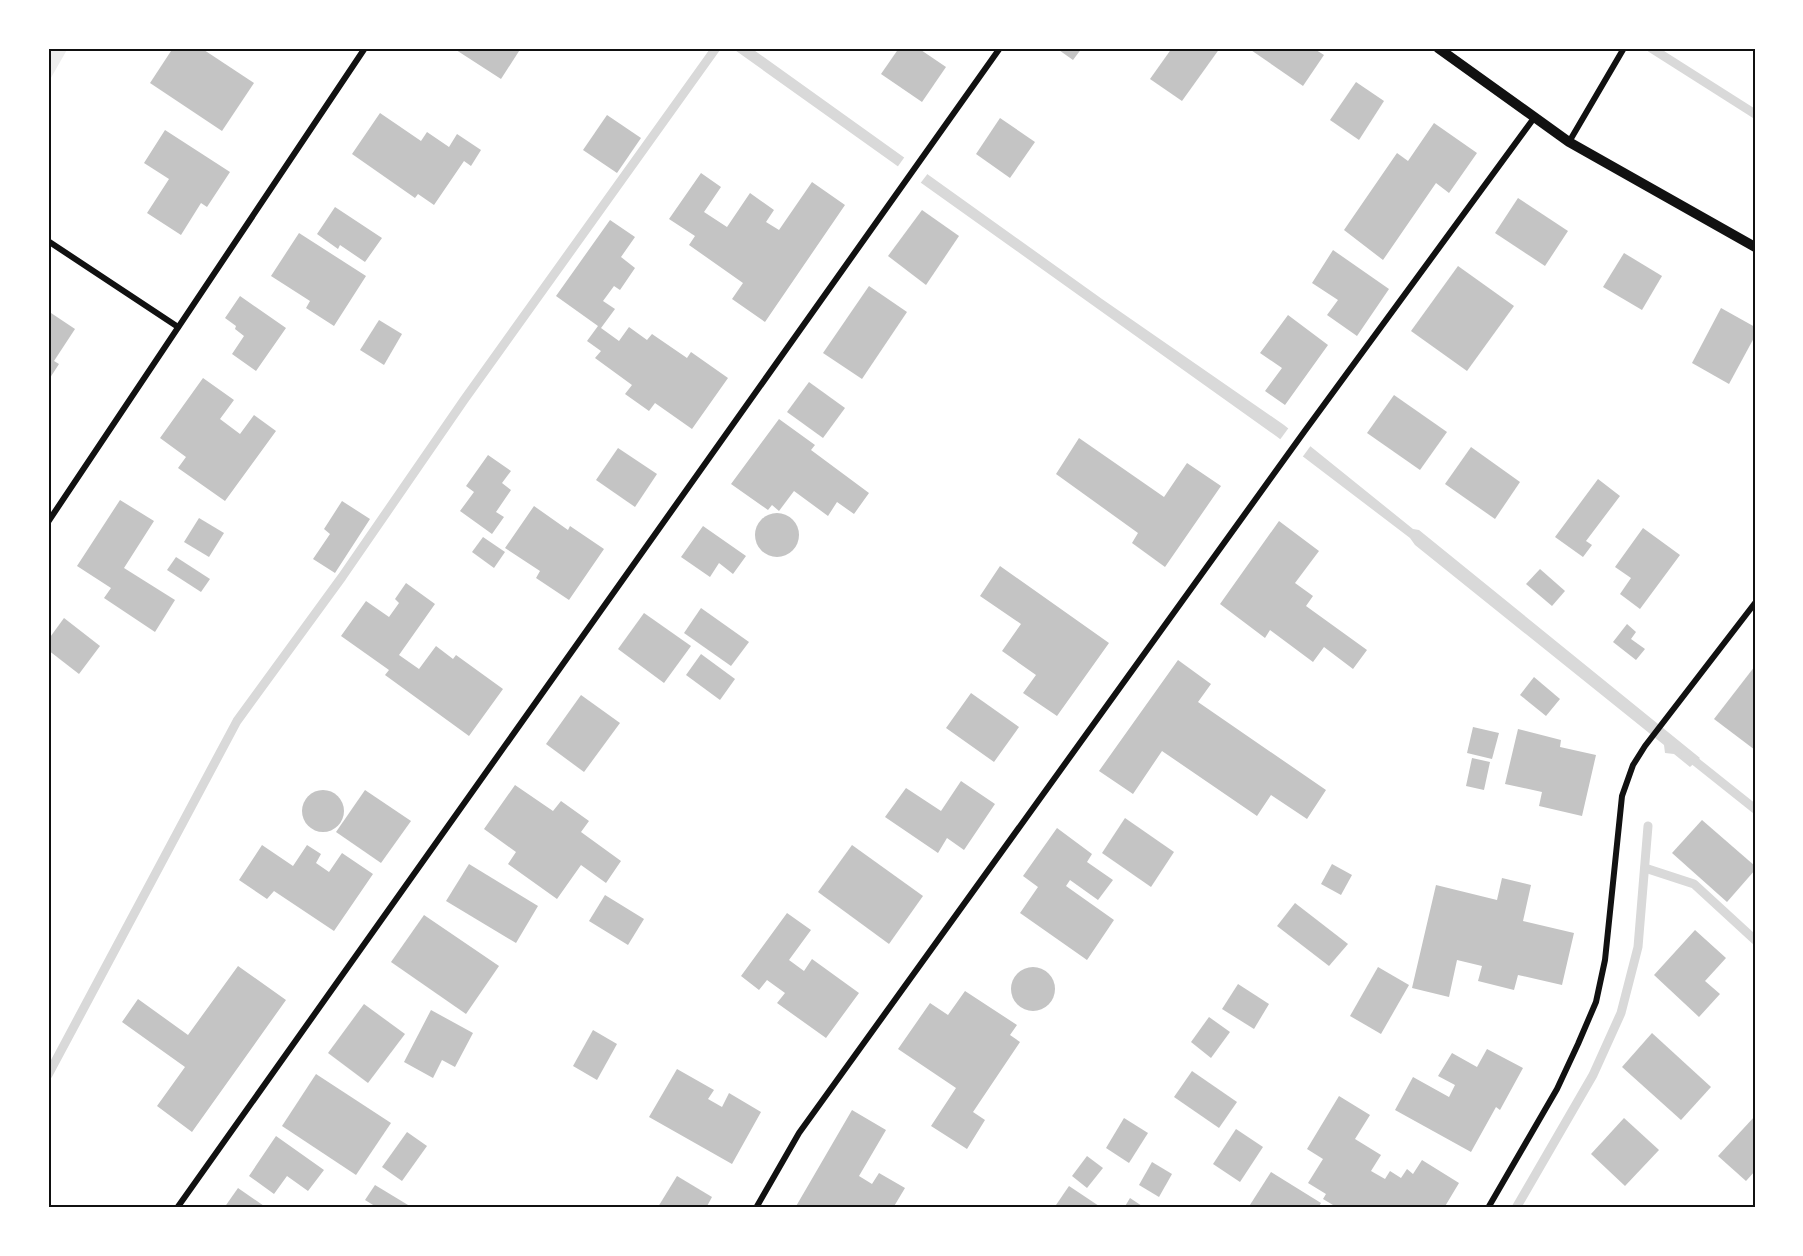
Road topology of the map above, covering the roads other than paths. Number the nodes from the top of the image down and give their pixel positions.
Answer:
1 (365, 48) edge
2 (1000, 48) edge
3 (1438, 48) edge
4 (1624, 48) edge
5 (1534, 118) junction
6 (1569, 142) junction
7 (48, 241) edge
8 (1755, 247) edge
9 (178, 327) junction
10 (48, 522) edge
11 (1755, 603) edge
12 (177, 1208) edge
13 (756, 1208) edge
14 (1488, 1208) edge

1 - 9 street
2 - 12 street
3 - 5 street
4 - 6 street
5 - 6 street
5 - 13 street
6 - 8 street
7 - 9 street
9 - 10 street
11 - 14 street

